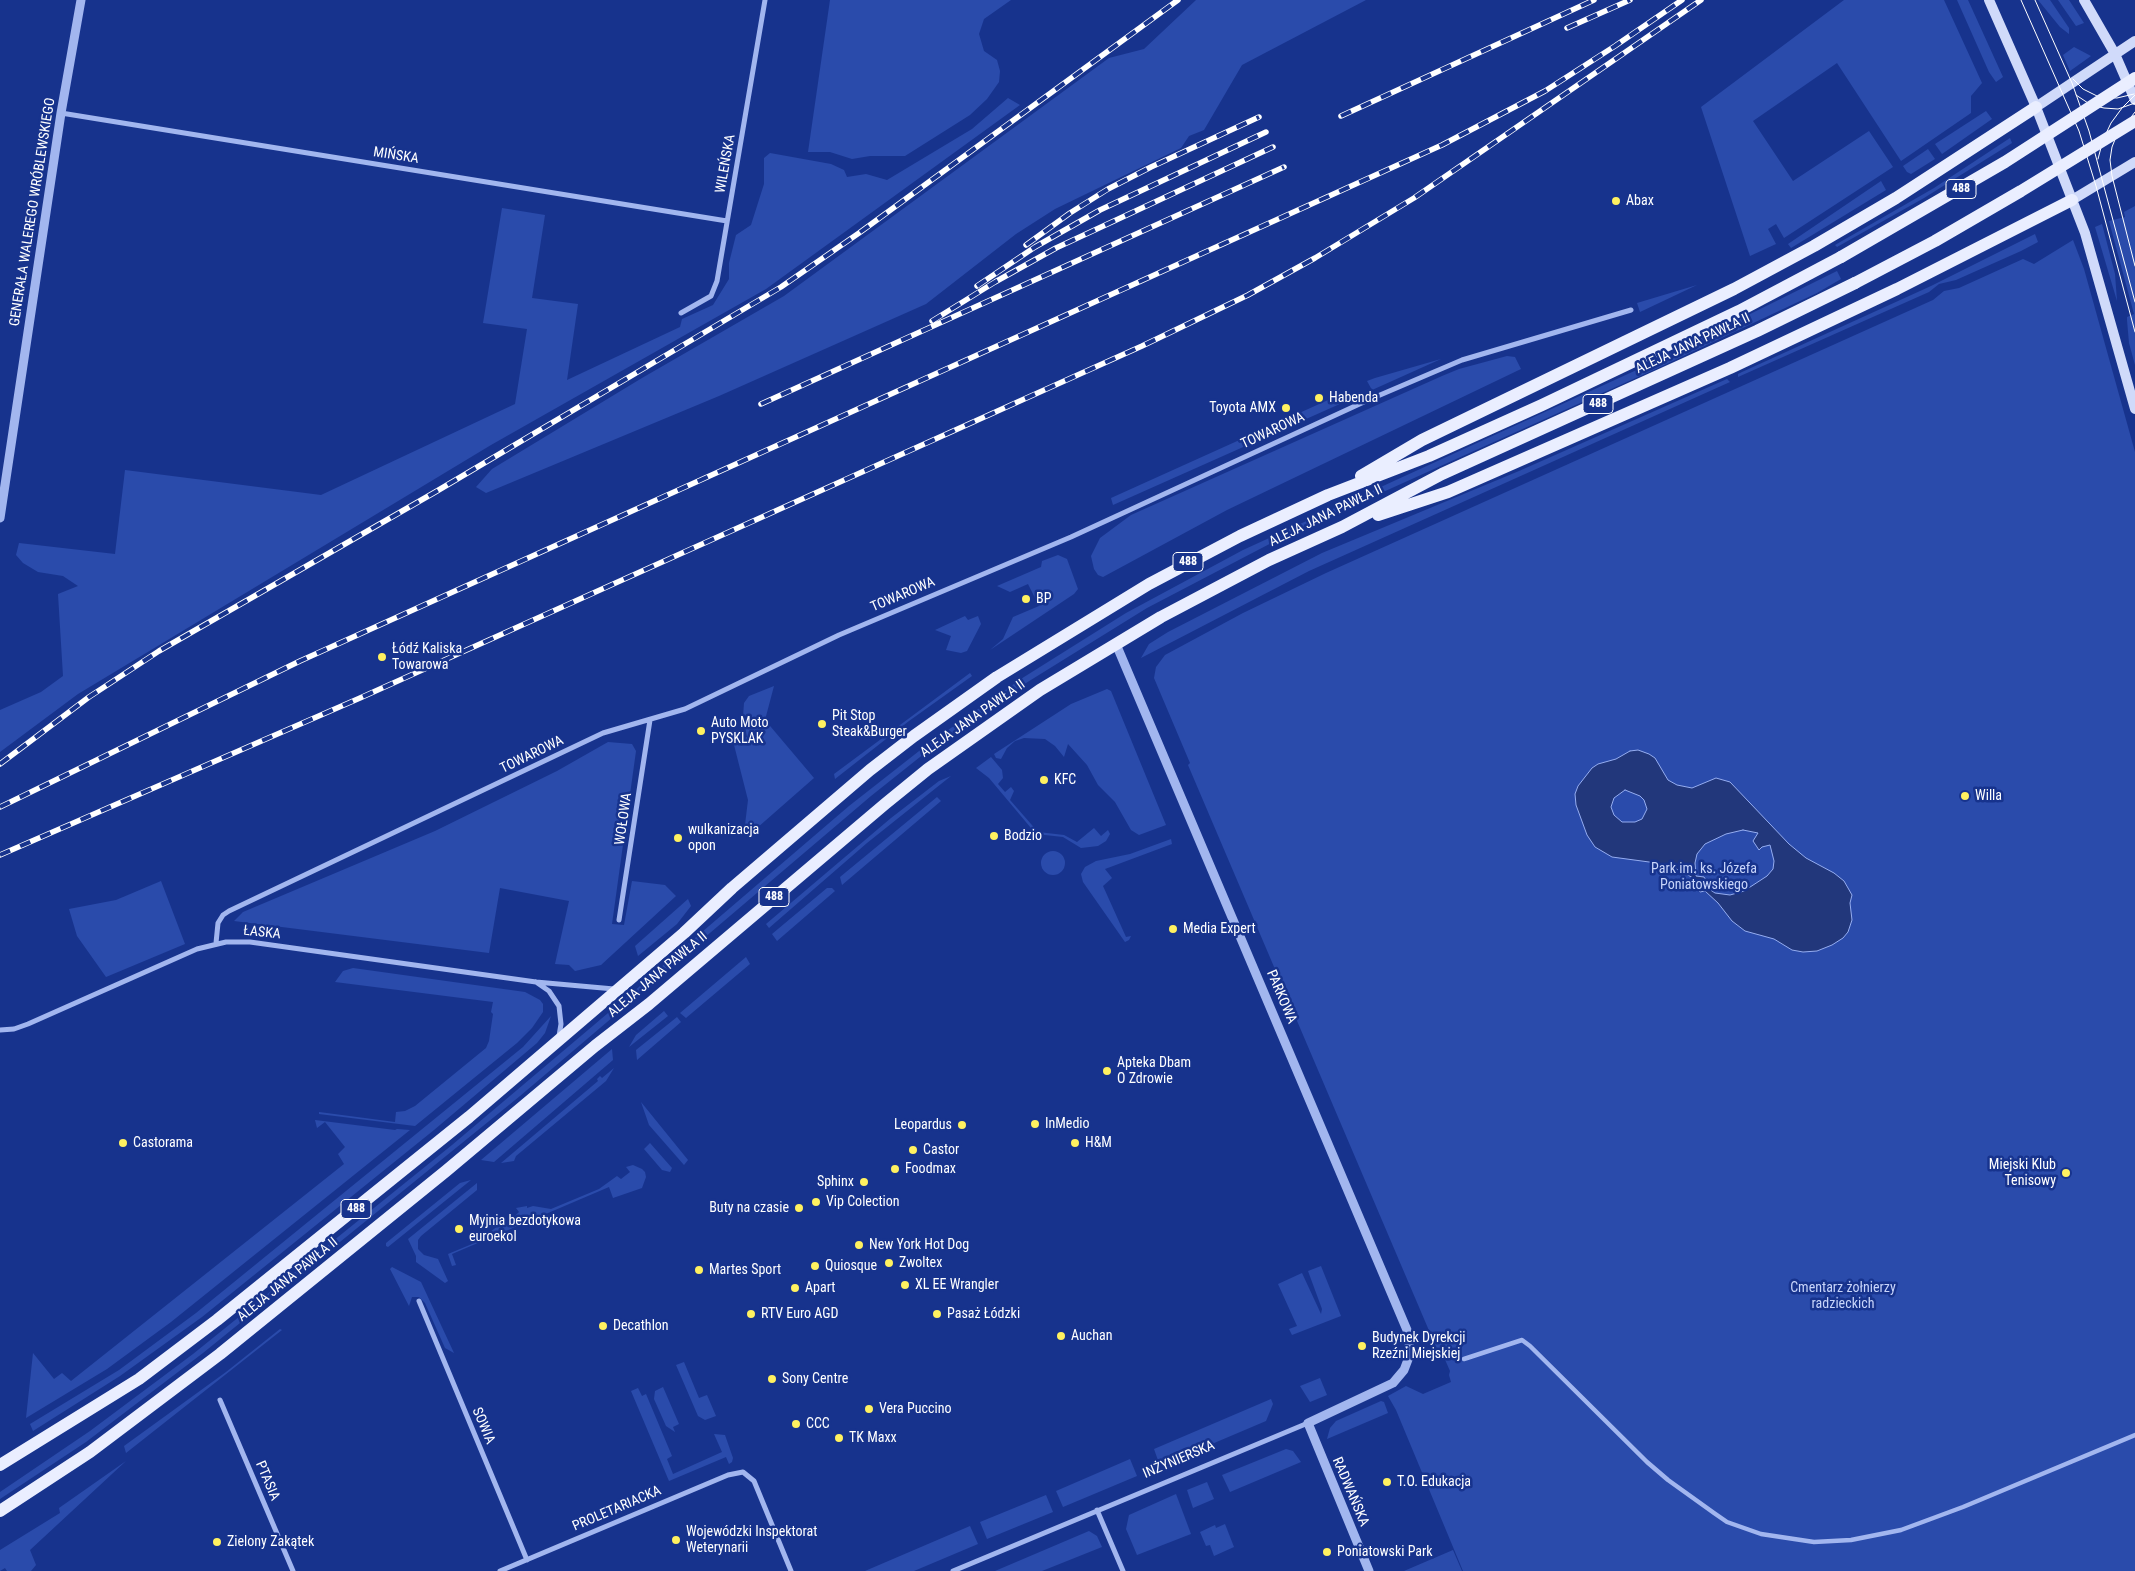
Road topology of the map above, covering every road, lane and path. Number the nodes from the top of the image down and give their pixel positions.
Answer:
1 (81, 0) edge
2 (764, 0) edge
3 (1989, 0) edge
4 (2084, 0) edge
5 (2135, 41) edge
6 (2115, 54) junction
7 (2135, 78) edge
8 (2135, 100) edge
9 (2036, 108) junction
10 (61, 113) junction
11 (2135, 121) edge
12 (2135, 162) edge
13 (2072, 200) junction
14 (727, 221) junction
15 (1631, 310) dead end
16 (681, 313) dead end
17 (2135, 408) edge
18 (1328, 495) junction
19 (0, 518) edge
20 (1342, 527) junction
21 (1116, 644) junction
22 (650, 720) junction
23 (619, 920) dead end
24 (216, 943) junction
25 (536, 982) junction
26 (620, 988) junction
27 (0, 1030) edge
28 (556, 1043) junction
29 (418, 1301) dead end
30 (1464, 1359) dead end
31 (1407, 1363) joint
32 (220, 1400) dead end
33 (1308, 1423) junction
34 (2135, 1435) edge
35 (0, 1465) edge
36 (1097, 1510) junction
37 (0, 1511) edge
38 (526, 1560) junction
39 (293, 1571) edge
40 (500, 1571) edge
41 (791, 1571) edge
42 (953, 1571) edge
43 (1123, 1571) edge
44 (1369, 1571) edge

1 - 10 street, GENERAŁA WALEREGO WRÓBLEWSKIEGO
2 - 14 street, WILEŃSKA
3 - 9 main road
4 - 6 main road
5 - 6 main road
6 - 8 main road
6 - 9 main road
7 - 18 main road, ALEJA JANA PAWŁA II / 488, bridge
9 - 13 main road
9 - 18 main road
10 - 14 street, MIŃSKA
10 - 19 street, GENERAŁA WALEREGO WRÓBLEWSKIEGO
11 - 20 main road, ALEJA JANA PAWŁA II / 488, bridge
12 - 13 main road
13 - 17 main road
13 - 20 main road
14 - 16 street, WILEŃSKA
15 - 22 street, TOWAROWA
18 - 26 main road, ALEJA JANA PAWŁA II / 488
20 - 21 main road, ALEJA JANA PAWŁA II / 488
21 - 31 street, PARKOWA
21 - 37 main road, ALEJA JANA PAWŁA II / 488
22 - 23 street, WOŁOWA
22 - 24 street, TOWAROWA
24 - 25 street, ŁASKA
24 - 27 street, ŁASKA
25 - 26 street, ŁASKA
25 - 28 street
26 - 28 main road, ALEJA JANA PAWŁA II / 488
28 - 35 main road, ALEJA JANA PAWŁA II / 488
29 - 38 street, SOWIA
30 - 34 street
31 - 33 street, INŻYNIERSKA
32 - 39 street, PTASIA
33 - 36 street, INŻYNIERSKA
33 - 44 street, RADWAŃSKA
36 - 42 street, INŻYNIERSKA
36 - 43 street
38 - 40 street, PROLETARIACKA
38 - 41 street, PROLETARIACKA

